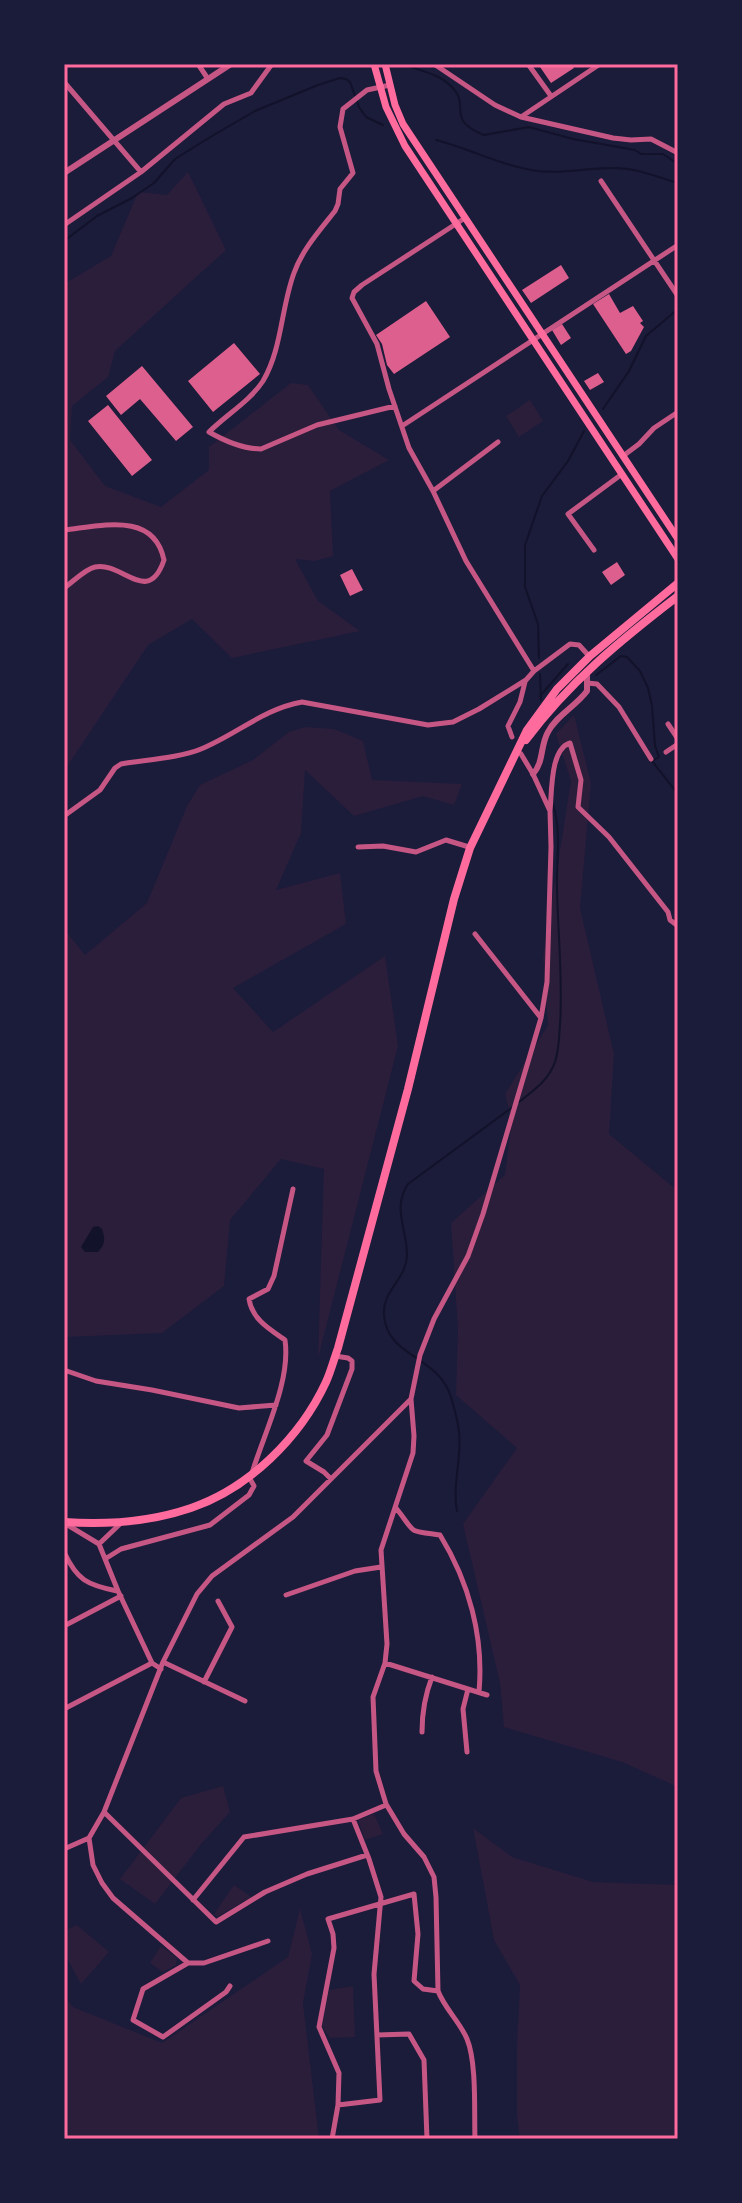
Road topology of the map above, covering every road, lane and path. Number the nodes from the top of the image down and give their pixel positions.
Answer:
1 (198, 64) edge
2 (231, 64) edge
3 (272, 64) edge
4 (374, 64) edge
5 (385, 64) edge
6 (434, 64) edge
7 (528, 64) edge
8 (600, 64) edge
9 (208, 79) junction
10 (64, 82) edge
11 (390, 85) junction
12 (379, 87) junction
13 (551, 96) junction
14 (521, 117) junction
15 (114, 140) junction
16 (678, 153) edge
17 (141, 172) junction
18 (64, 173) edge
19 (601, 181) dead end
20 (465, 218) junction
21 (457, 224) junction
22 (64, 225) edge
23 (678, 245) edge
24 (655, 261) junction
25 (678, 296) edge
26 (541, 334) junction
27 (533, 339) junction
28 (395, 406) junction
29 (678, 412) edge
30 (402, 426) junction
31 (498, 442) dead end
32 (622, 456) junction
33 (623, 474) junction
34 (433, 491) junction
35 (64, 530) edge
36 (678, 539) edge
37 (594, 550) dead end
38 (678, 559) edge
39 (678, 583) edge
40 (64, 588) edge
41 (678, 596) edge
42 (590, 656) junction
43 (534, 671) junction
44 (587, 671) junction
45 (526, 680) junction
46 (587, 683) junction
47 (668, 724) dead end
48 (512, 737) dead end
49 (678, 741) edge
50 (666, 752) dead end
51 (521, 754) dead end
52 (651, 759) dead end
53 (512, 761) junction
54 (533, 774) junction
55 (550, 811) junction
56 (64, 816) edge
57 (358, 847) dead end
58 (470, 848) junction
59 (678, 926) edge
60 (475, 934) dead end
61 (541, 1018) junction
62 (293, 1189) dead end
63 (335, 1356) junction
64 (64, 1370) edge
65 (411, 1399) junction
66 (276, 1405) junction
67 (250, 1475) junction
68 (331, 1479) junction
69 (395, 1507) junction
70 (64, 1523) edge
71 (121, 1523) junction
72 (99, 1544) junction
73 (64, 1552) edge
74 (105, 1559) junction
75 (381, 1567) junction
76 (120, 1594) junction
77 (286, 1595) dead end
78 (218, 1601) dead end
79 (64, 1626) edge
80 (163, 1662) junction
81 (152, 1663) junction
82 (385, 1663) junction
83 (161, 1669) junction
84 (432, 1677) junction
85 (204, 1682) junction
86 (468, 1689) junction
87 (479, 1692) junction
88 (487, 1695) dead end
89 (245, 1701) dead end
90 (64, 1709) edge
91 (422, 1732) dead end
92 (467, 1752) dead end
93 (386, 1804) junction
94 (104, 1812) junction
95 (353, 1819) junction
96 (89, 1838) junction
97 (64, 1849) edge
98 (367, 1855) junction
99 (193, 1900) junction
100 (381, 1903) junction
101 (268, 1941) dead end
102 (188, 1963) junction
103 (230, 1986) dead end
104 (438, 1991) junction
105 (377, 2035) junction
106 (338, 2105) junction
107 (332, 2139) edge
108 (427, 2139) edge
109 (439, 2139) edge
110 (446, 2139) edge
111 (475, 2139) edge

1 - 9 street
2 - 9 street
3 - 17 street
4 - 12 main road
5 - 11 main road
6 - 14 street
7 - 13 street
8 - 13 street
9 - 15 street
10 - 15 street
11 - 12 street
11 - 20 main road
12 - 21 main road
12 - 28 street
13 - 14 street
14 - 16 street
15 - 17 street
15 - 18 street
17 - 22 street
19 - 24 street
20 - 21 street
20 - 26 main road
21 - 27 main road
21 - 28 street
23 - 24 street
24 - 25 street
24 - 26 street
26 - 27 street
26 - 32 main road
27 - 30 street
27 - 33 main road
28 - 30 street
29 - 32 street
30 - 34 street
31 - 34 street
32 - 36 main road
33 - 37 street
33 - 38 main road
34 - 43 street
35 - 40 street
39 - 42 highway
41 - 44 highway
42 - 43 street
42 - 53 highway
43 - 45 street
44 - 46 street
44 - 53 highway
45 - 48 street
45 - 56 street
46 - 52 street
46 - 54 street
47 - 49 street
49 - 50 street
51 - 54 street
53 - 58 highway
54 - 55 street
55 - 59 street
55 - 61 street
57 - 58 street
58 - 63 highway
60 - 61 street
61 - 65 street
62 - 66 street
63 - 67 highway
63 - 68 street
64 - 66 street
65 - 68 street
65 - 69 street
66 - 67 street
67 - 71 highway
67 - 74 street
68 - 80 street
69 - 75 street
69 - 87 street
70 - 71 highway
70 - 72 street
71 - 72 street
72 - 74 street
73 - 76 street
74 - 76 street
75 - 77 street
75 - 82 street
76 - 79 street
76 - 81 street
78 - 85 street
80 - 83 street
80 - 85 street
81 - 83 street
81 - 90 street
82 - 84 street
82 - 93 street
83 - 94 street
84 - 86 street
84 - 91 street
85 - 89 street
86 - 87 street
86 - 92 street
87 - 88 street
93 - 95 street
93 - 104 street
94 - 96 street
94 - 99 street
95 - 98 street
95 - 99 street
96 - 97 street
96 - 102 street
98 - 99 street
98 - 100 street
100 - 104 street
100 - 105 street
100 - 106 street
101 - 102 street
102 - 103 street
104 - 111 street
105 - 106 street
105 - 108 street
106 - 107 street
109 - 110 street

